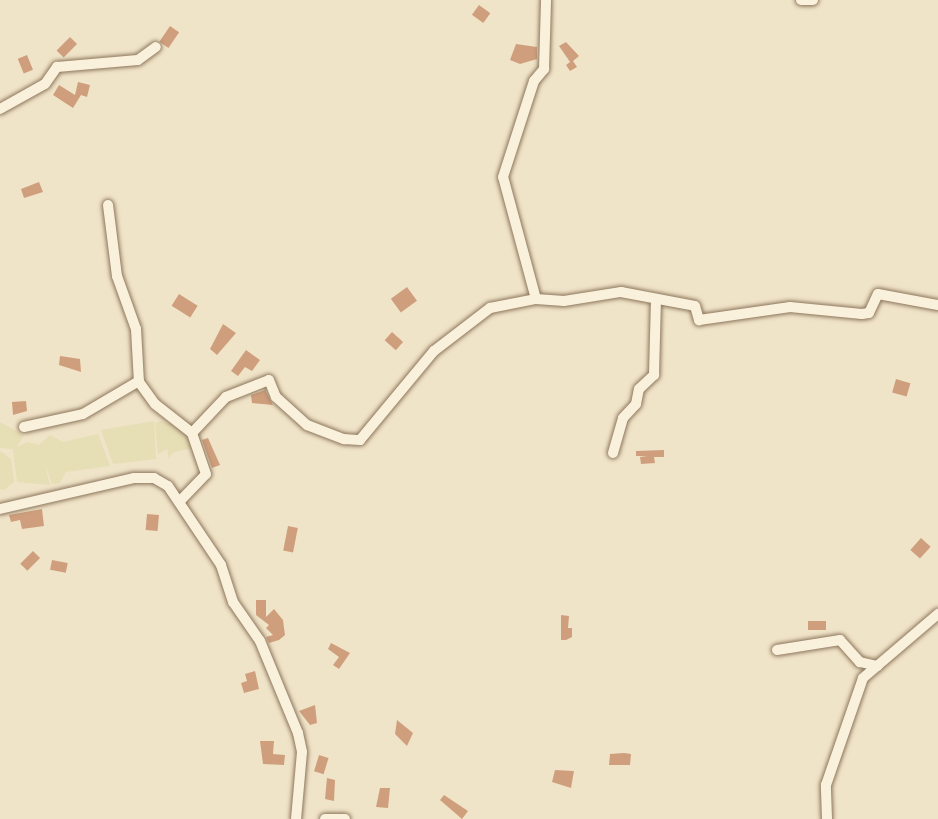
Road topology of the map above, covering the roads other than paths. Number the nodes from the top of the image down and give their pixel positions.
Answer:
1 (546, 0) edge
2 (800, 0) edge
3 (813, 0) edge
4 (156, 47) dead end
5 (0, 109) edge
6 (108, 205) dead end
7 (536, 299) junction
8 (656, 299) junction
9 (938, 305) edge
10 (139, 382) junction
11 (24, 427) dead end
12 (192, 433) junction
13 (613, 453) dead end
14 (180, 501) junction
15 (0, 509) edge
16 (938, 614) edge
17 (777, 650) dead end
18 (878, 666) junction
19 (296, 819) edge
20 (325, 819) edge
21 (345, 819) edge
22 (827, 819) edge

1 - 7 street
2 - 3 street
4 - 5 street
6 - 10 street
7 - 8 street
7 - 12 street
8 - 9 street
8 - 13 street
10 - 11 street
10 - 12 street
12 - 14 street
14 - 15 street
14 - 19 street
16 - 18 street
17 - 18 street
18 - 22 street
20 - 21 street

